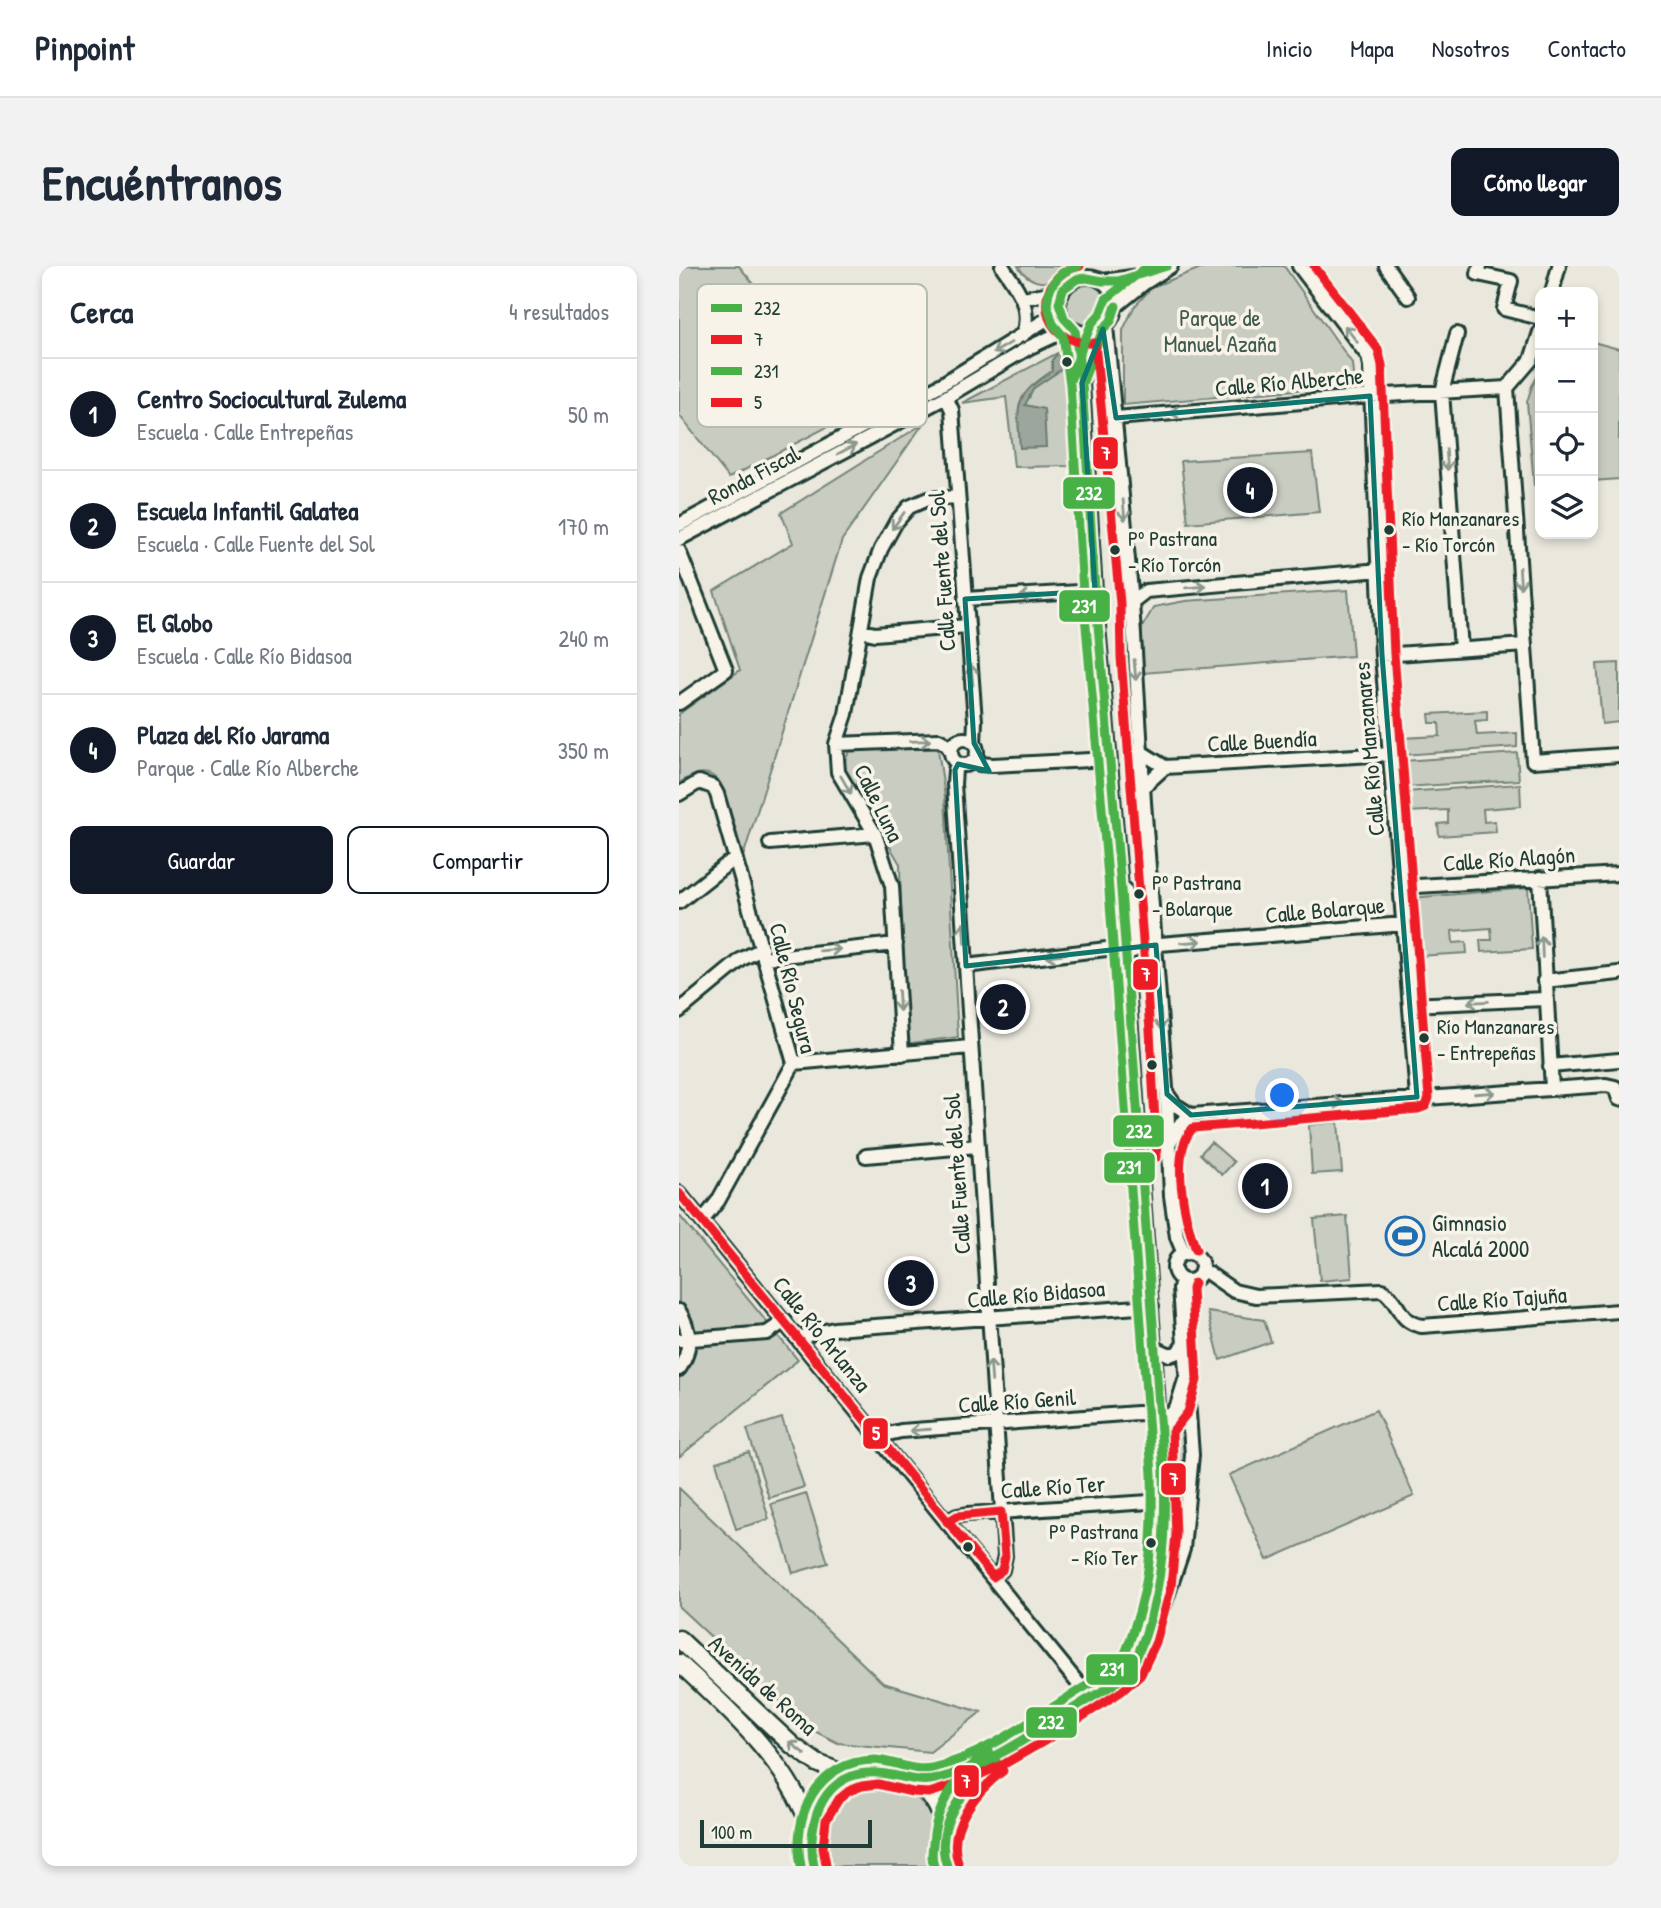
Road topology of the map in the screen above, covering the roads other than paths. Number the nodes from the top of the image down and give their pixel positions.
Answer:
1 (1002, 266) edge
2 (1071, 266) edge
3 (1096, 266) edge
4 (1169, 266) edge
5 (1299, 266) edge
6 (1386, 266) edge
7 (1480, 266) edge
8 (1559, 266) edge
9 (1101, 280) junction
10 (1069, 284) junction
11 (1553, 287) edge
12 (1408, 297) dead end
13 (1024, 298) junction
14 (1116, 306) junction
15 (1059, 310) junction
16 (1535, 317) edge
17 (1104, 328) junction
18 (1073, 329) junction
19 (1457, 334) dead end
20 (1023, 335) junction
21 (1535, 348) edge
22 (1082, 383) junction
23 (1507, 388) junction
24 (927, 392) edge
25 (1442, 392) junction
26 (1370, 396) junction
27 (946, 397) junction
28 (927, 407) edge
29 (1116, 418) junction
30 (862, 427) edge
31 (890, 427) edge
32 (957, 497) junction
33 (679, 525) edge
34 (679, 539) edge
35 (679, 551) edge
36 (1380, 570) junction
37 (1095, 592) junction
38 (965, 599) junction
39 (1132, 602) junction
40 (967, 625) junction
41 (862, 631) junction
42 (1525, 645) junction
43 (1461, 649) junction
44 (1382, 655) junction
45 (679, 703) edge
46 (974, 743) junction
47 (836, 744) junction
48 (950, 750) junction
49 (1141, 752) junction
50 (1390, 754) junction
51 (1619, 755) edge
52 (1109, 759) junction
53 (974, 760) junction
54 (958, 764) junction
55 (1165, 767) junction
56 (1143, 787) junction
57 (679, 794) edge
58 (874, 834) junction
59 (770, 843) dead end
60 (736, 860) junction
61 (1619, 874) edge
62 (1539, 878) junction
63 (1401, 887) junction
64 (679, 902) edge
65 (1404, 924) junction
66 (896, 944) junction
67 (1156, 944) junction
68 (1128, 946) junction
69 (763, 954) junction
70 (967, 966) junction
71 (1619, 973) edge
72 (1544, 981) junction
73 (1545, 999) junction
74 (1410, 1005) junction
75 (679, 1011) edge
76 (970, 1047) junction
77 (902, 1054) junction
78 (1619, 1060) edge
79 (794, 1063) junction
80 (1550, 1066) junction
81 (1552, 1089) junction
82 (1617, 1093) edge
83 (1167, 1094) junction
84 (1417, 1097) junction
85 (1192, 1115) junction
86 (977, 1146) junction
87 (1169, 1149) junction
88 (866, 1156) dead end
89 (679, 1193) edge
90 (702, 1221) junction
91 (1184, 1254) junction
92 (1201, 1271) junction
93 (1182, 1280) junction
94 (1152, 1306) junction
95 (679, 1311) edge
96 (1619, 1311) edge
97 (988, 1319) junction
98 (785, 1321) junction
99 (799, 1339) junction
100 (684, 1340) edge
101 (1183, 1345) junction
102 (1155, 1348) junction
103 (679, 1369) edge
104 (1185, 1380) junction
105 (1165, 1415) junction
106 (995, 1424) junction
107 (1190, 1430) junction
108 (881, 1440) junction
109 (1164, 1473) junction
110 (1190, 1475) junction
111 (1165, 1501) junction
112 (1001, 1512) junction
113 (947, 1522) junction
114 (993, 1577) junction
115 (679, 1639) edge
116 (679, 1663) edge
117 (1130, 1669) junction
118 (1090, 1698) junction
119 (1019, 1744) junction
120 (859, 1774) junction
121 (915, 1782) junction
122 (810, 1827) junction
123 (946, 1829) junction
124 (944, 1863) edge
125 (814, 1866) edge

1 - 13 street
2 - 10 street
3 - 9 street
4 - 9 street
4 - 14 street
26 -> 5 street, Calle Río Manzanares
6 - 12 street
7 - 16 street
8 - 11 street
9 - 10 street
9 - 14 street
10 - 13 street
10 - 15 street
13 - 15 street
13 - 20 street
14 - 17 street
15 - 18 street
15 - 20 street, Ronda Fiscal
17 - 18 street
17 - 22 street
17 - 29 street
18 - 22 street
18 - 27 street, Ronda Fiscal
19 - 25 street
20 -> 24 street, Ronda Fiscal
21 - 23 street
22 - 37 street
23 - 25 street, Calle Río Alberche
23 -> 42 street
25 - 26 street, Calle Río Alberche
25 -> 43 street
26 -> 29 street, Calle Río Alberche
26 - 36 street, Calle Río Manzanares
28 -> 27 street, Ronda Fiscal
27 - 32 street, Calle Fuente del Sol
29 -> 39 street
30 -> 33 street, Ronda Fiscal
34 -> 31 street, Ronda Fiscal
32 - 38 street, Calle Fuente del Sol
32 -> 41 street, Calle Luna
35 - 45 street
39 -> 36 street
36 - 44 street, Calle Río Manzanares
37 -> 38 street
37 - 52 street
38 - 40 street, Calle Fuente del Sol
39 -> 49 street
40 - 41 street
46 -> 40 street, Calle Fuente del Sol
41 - 47 street, Calle Luna
42 - 43 street
42 - 51 street
43 - 44 street
44 - 50 street, Calle Río Manzanares
46 - 48 street
46 - 53 street
47 -> 48 street
47 -> 58 street, Calle Luna
48 - 54 street
49 - 55 street
49 - 56 street
50 - 55 street, Calle Buendía
50 - 63 street, Calle Río Manzanares
52 - 53 street
52 - 68 street
53 - 54 street
70 -> 54 street, Calle Fuente del Sol
55 - 56 street
56 - 67 street
57 - 60 street, Calle Río Segura
58 - 59 street
58 - 66 street, Calle Luna
60 - 64 street
60 - 69 street, Calle Río Segura
61 - 62 street, Calle Río Alagón
62 - 63 street, Calle Río Alagón
72 -> 62 street
63 - 65 street, Calle Río Manzanares
67 -> 65 street, Calle Bolarque
65 - 74 street, Calle Río Manzanares
69 -> 66 street
66 -> 77 street, Calle Luna
67 - 68 street, Calle Bolarque
67 -> 83 street
68 -> 70 street, Calle Bolarque
68 - 94 street
69 - 75 street
69 - 79 street, Calle Río Segura
70 - 76 street, Calle Fuente del Sol
71 - 72 street
72 - 73 street
73 -> 74 street
73 - 80 street
74 - 84 street, Calle Río Manzanares
76 - 77 street
76 - 86 street, Calle Fuente del Sol
77 - 79 street
78 - 80 street
79 - 90 street, Calle Río Segura
80 - 81 street
81 - 82 street
84 -> 81 street
83 - 85 street
83 - 87 street
85 -> 84 street
85 - 87 street
86 - 88 street
86 - 97 street, Calle Fuente del Sol
87 - 91 street
89 - 90 street, Calle Río Arlanza
90 - 98 street, Calle Río Arlanza
91 - 92 street
91 - 93 street
92 - 93 street
92 - 96 street, Calle Río Tajuña
93 - 101 street
94 - 97 street, Calle Río Bidasoa
94 - 102 street
95 - 100 street
97 - 99 street, Calle Río Bidasoa
106 -> 97 street, Calle Fuente del Sol
98 - 99 street, Calle Río Arlanza
98 - 100 street
99 - 108 street, Calle Río Arlanza
100 - 103 street
101 - 102 street
101 - 104 street
102 - 105 street
104 - 105 street
104 - 107 street
105 - 106 street, Calle Río Genil
105 - 107 street
105 - 109 street
106 -> 108 street, Calle Río Genil
106 - 112 street, Calle Fuente del Sol
107 - 110 street
108 - 113 street, Calle Río Arlanza
109 - 110 street
109 - 111 street
110 - 117 street
111 - 112 street, Calle Río Ter
111 - 117 street
112 - 113 street, Calle Río Ter
112 - 114 street, Calle Fuente del Sol
113 - 114 street, Calle Río Arlanza
114 - 118 street, Calle Río Arlanza
120 -> 115 main road, Avenida de Roma
116 - 122 main road, Avenida de Roma
117 - 118 street
118 - 119 street
119 - 121 street
119 - 123 street
120 - 121 main road, Avenida de Roma
120 - 122 main road
121 - 123 main road
122 - 125 main road
123 - 124 main road

